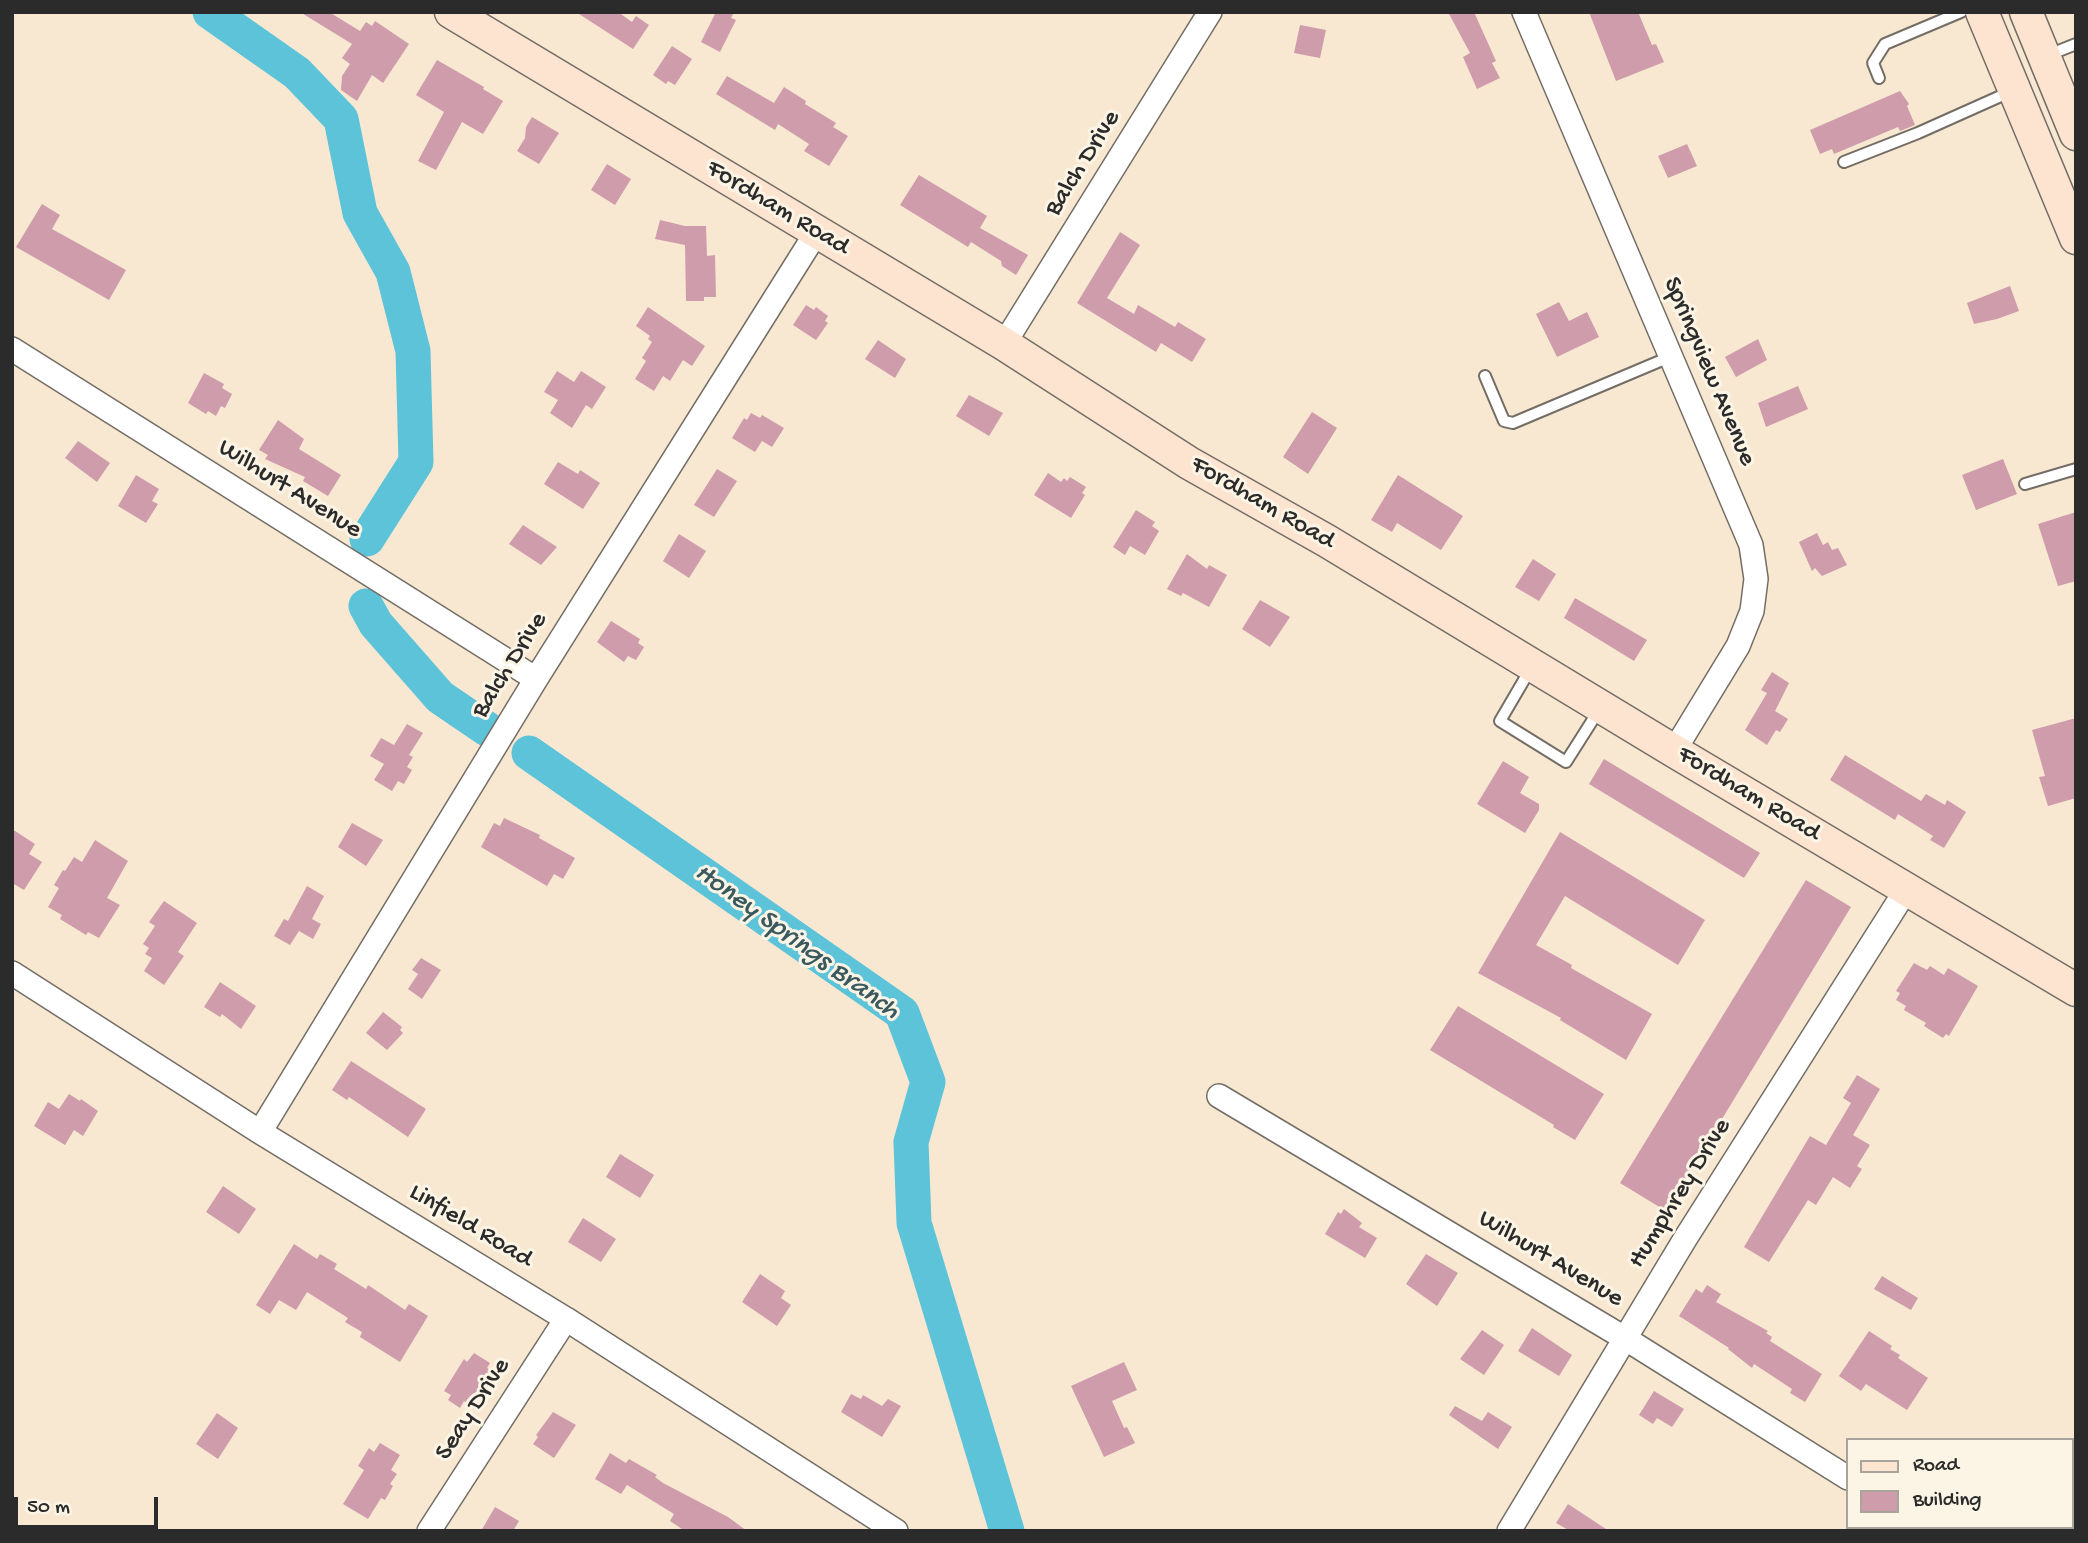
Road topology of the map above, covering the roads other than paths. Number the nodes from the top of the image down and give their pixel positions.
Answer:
1 (451, 12) edge
2 (1210, 12) edge
3 (1524, 12) edge
4 (1961, 12) edge
5 (1982, 12) edge
6 (2026, 12) edge
7 (2076, 44) edge
8 (2045, 57) junction
9 (1878, 78) dead end
10 (2015, 90) junction
11 (2072, 113) edge
12 (1844, 162) dead end
13 (816, 233) junction
14 (2076, 238) edge
15 (1004, 344) junction
16 (12, 349) edge
17 (1672, 356) junction
18 (1485, 376) dead end
19 (2076, 469) edge
20 (2025, 485) dead end
21 (1532, 666) junction
22 (536, 679) junction
23 (1601, 707) junction
24 (1674, 751) junction
25 (1906, 890) junction
26 (12, 973) edge
27 (2076, 990) edge
28 (1219, 1096) dead end
29 (260, 1132) junction
30 (566, 1319) junction
31 (1626, 1339) junction
32 (1846, 1477) edge
33 (429, 1531) edge
34 (896, 1531) edge
35 (1509, 1531) edge

1 - 13 street, Fordham Road
2 - 15 street, Balch Drive
3 - 17 street, Springview Avenue
4 - 9 lane
5 - 10 street
6 - 8 street
7 - 8 lane
8 - 11 street
10 - 12 lane
10 - 14 street
13 - 15 street, Fordham Road
13 - 22 street, Balch Drive
15 - 21 street, Fordham Road
16 - 22 street, Wilhurt Avenue
17 - 18 lane
17 - 24 street, Springview Avenue
19 - 20 lane
21 - 23 street, Fordham Road
21 - 23 lane
22 - 29 street, Balch Drive
23 - 24 street, Fordham Road
24 - 25 street, Fordham Road
25 - 27 street, Fordham Road
25 - 31 street, Humphrey Drive
26 - 29 street, Linfield Road
28 - 31 street, Wilhurt Avenue
29 - 30 street, Linfield Road
30 - 33 street, Seay Drive
30 - 34 street, Linfield Road
31 - 32 street, Wilhurt Avenue
31 - 35 street, Humphrey Drive

